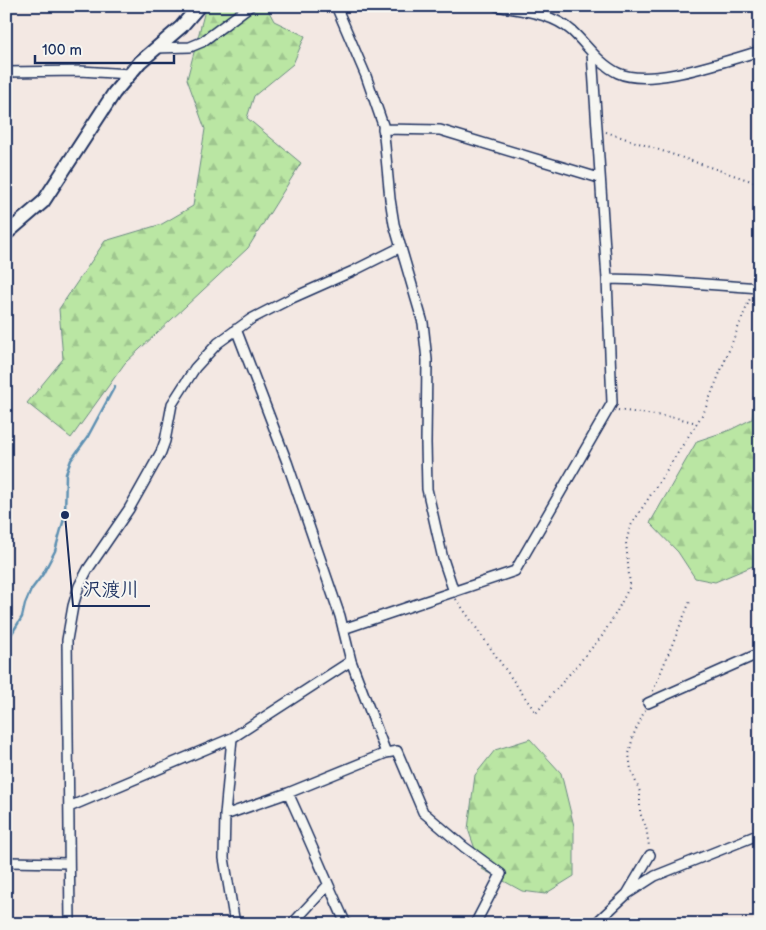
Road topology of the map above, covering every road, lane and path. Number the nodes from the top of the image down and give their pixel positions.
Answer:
1 (199, 6) edge
2 (250, 6) edge
3 (336, 6) edge
4 (497, 6) edge
5 (156, 48) junction
6 (760, 51) edge
7 (592, 52) junction
8 (6, 72) edge
9 (130, 74) junction
10 (383, 129) junction
11 (597, 129) junction
12 (600, 178) junction
13 (760, 184) edge
14 (6, 234) edge
15 (401, 247) junction
16 (607, 279) junction
17 (757, 288) edge
18 (236, 329) junction
19 (608, 409) junction
20 (697, 423) junction
21 (454, 592) junction
22 (691, 599) dead end
23 (343, 629) junction
24 (760, 653) edge
25 (351, 661) junction
26 (648, 702) junction
27 (232, 738) junction
28 (386, 753) junction
29 (288, 793) junction
30 (69, 807) junction
31 (225, 815) junction
32 (760, 834) edge
33 (650, 855) joint
34 (6, 862) edge
35 (68, 863) junction
36 (328, 885) junction
37 (627, 894) junction
38 (70, 924) edge
39 (235, 924) edge
40 (292, 924) edge
41 (346, 924) edge
42 (475, 924) edge
43 (595, 924) edge

1 - 5 street
2 - 5 street
3 - 10 street
4 - 7 street
5 - 9 street
6 - 7 street
7 - 11 street
8 - 9 street
9 - 14 street
10 - 12 street
10 - 15 street
11 - 12 street
11 - 13 path
12 - 16 street
15 - 18 street
15 - 21 street
16 - 17 street
16 - 19 street
17 - 20 path
18 - 23 street
18 - 30 street
19 - 20 path
19 - 21 street
20 - 21 path
21 - 23 street
22 - 26 path
23 - 25 street
24 - 26 street
25 - 27 street
25 - 28 street
26 - 33 path
27 - 30 street
27 - 31 street
28 - 29 street
28 - 42 street
29 - 31 street
29 - 36 street
30 - 35 street
31 - 39 street
32 - 37 street
33 - 37 street
34 - 35 street
35 - 38 street
36 - 40 street
36 - 41 street
37 - 43 street

